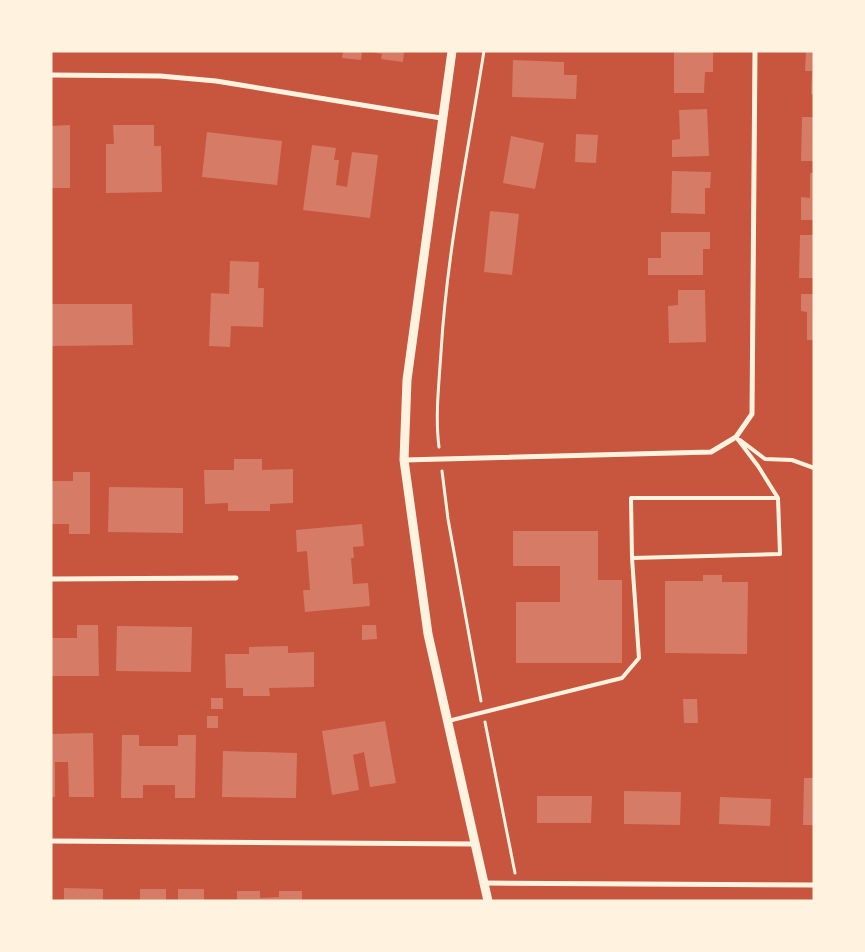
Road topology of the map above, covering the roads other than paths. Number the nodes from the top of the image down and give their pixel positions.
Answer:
1 (452, 51) edge
2 (756, 51) edge
3 (51, 76) edge
4 (441, 118) junction
5 (736, 437) junction
6 (404, 460) junction
7 (814, 468) edge
8 (778, 498) junction
9 (632, 558) junction
10 (236, 578) dead end
11 (51, 579) edge
12 (448, 721) junction
13 (51, 841) edge
14 (476, 844) junction
15 (484, 883) junction
16 (814, 885) edge
17 (488, 901) edge

1 - 4 street
2 - 5 street
3 - 4 street
4 - 6 street
5 - 6 street
5 - 7 lane
5 - 8 lane
6 - 12 street
8 - 9 lane
8 - 9 lane
9 - 12 lane
10 - 11 street
12 - 14 street
13 - 14 street
14 - 15 street
15 - 16 street
15 - 17 street

